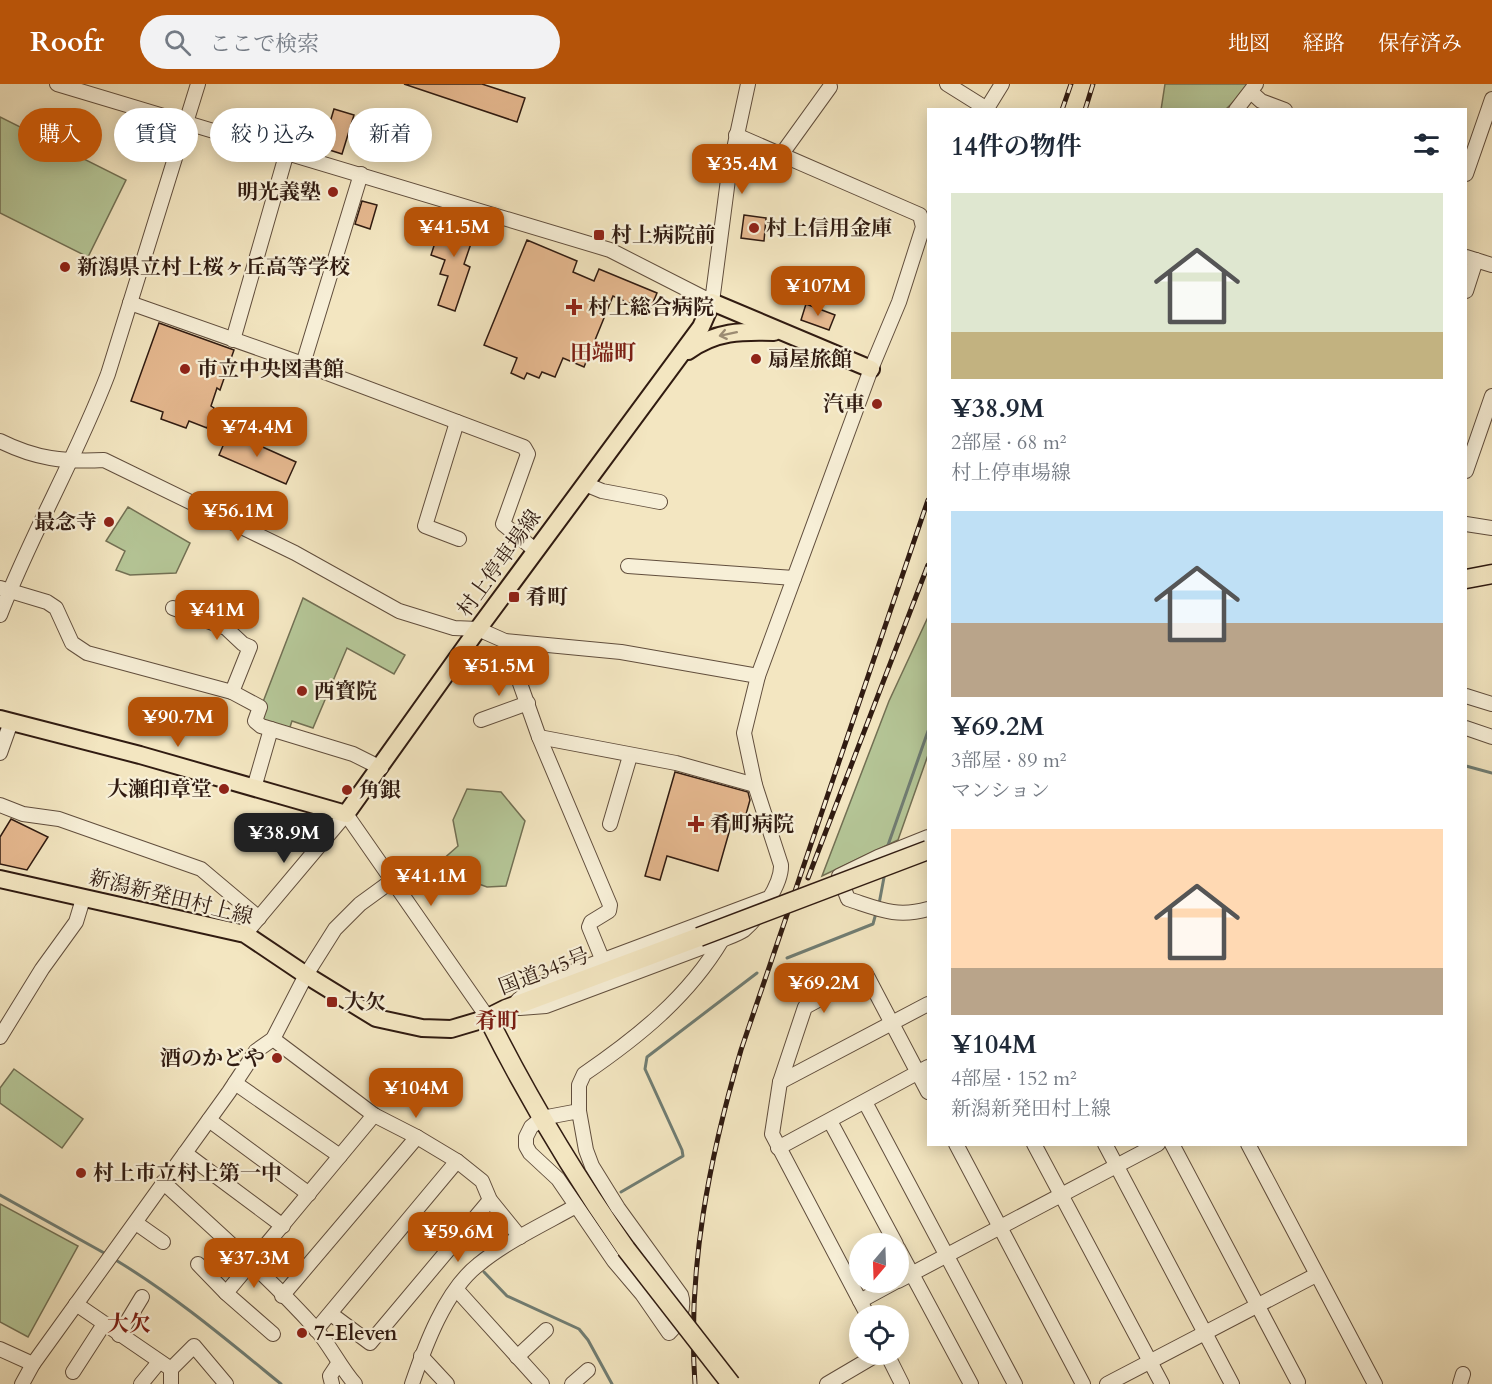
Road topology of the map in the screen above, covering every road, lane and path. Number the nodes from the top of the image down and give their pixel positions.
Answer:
1 (57, 84) edge
2 (198, 84) edge
3 (748, 84) edge
4 (947, 84) edge
5 (1002, 84) edge
6 (830, 87) dead end
7 (85, 88) edge
8 (1254, 88) edge
9 (1492, 99) edge
10 (144, 108) edge
11 (190, 108) edge
12 (984, 108) edge
13 (987, 108) edge
14 (1238, 108) edge
15 (1280, 108) edge
16 (736, 135) junction
17 (781, 155) junction
18 (174, 162) edge
19 (284, 162) edge
20 (321, 162) edge
21 (1467, 168) edge
22 (361, 174) junction
23 (927, 217) edge
24 (923, 227) junction
25 (1471, 258) edge
26 (1492, 266) edge
27 (1467, 284) edge
28 (712, 302) junction
29 (130, 303) junction
30 (784, 332) junction
31 (233, 340) junction
32 (678, 357) junction
33 (303, 364) junction
34 (871, 369) junction
35 (1492, 396) edge
36 (457, 422) junction
37 (0, 441) edge
38 (69, 462) junction
39 (1467, 468) edge
40 (585, 484) junction
41 (660, 502) dead end
42 (1467, 524) edge
43 (1492, 528) edge
44 (459, 539) dead end
45 (536, 550) junction
46 (628, 566) dead end
47 (1492, 574) edge
48 (794, 578) junction
49 (1467, 579) edge
50 (5, 589) edge
51 (172, 608) dead end
52 (0, 615) edge
53 (478, 629) junction
54 (505, 642) junction
55 (758, 676) junction
56 (232, 692) junction
57 (1467, 696) edge
58 (528, 703) junction
59 (1492, 704) edge
60 (5, 720) edge
61 (481, 720) dead end
62 (1467, 728) edge
63 (271, 729) junction
64 (1492, 736) edge
65 (539, 737) junction
66 (0, 753) edge
67 (630, 756) junction
68 (381, 768) junction
69 (755, 785) junction
70 (254, 788) junction
71 (0, 805) edge
72 (346, 814) junction
73 (610, 824) dead end
74 (927, 837) edge
75 (927, 850) edge
76 (0, 879) edge
77 (393, 880) junction
78 (82, 899) junction
79 (768, 899) junction
80 (927, 909) edge
81 (259, 918) junction
82 (245, 934) junction
83 (722, 940) junction
84 (603, 961) junction
85 (306, 975) junction
86 (927, 1005) edge
87 (506, 1009) junction
88 (488, 1018) junction
89 (892, 1023) junction
90 (0, 1037) edge
91 (273, 1039) junction
92 (923, 1070) edge
93 (780, 1082) junction
94 (235, 1083) junction
95 (927, 1088) edge
96 (864, 1102) junction
97 (579, 1111) junction
98 (374, 1114) junction
99 (542, 1118) junction
100 (209, 1120) junction
101 (830, 1121) junction
102 (417, 1137) junction
103 (957, 1146) edge
104 (1035, 1146) edge
105 (1106, 1146) edge
106 (1154, 1146) edge
107 (1173, 1146) edge
108 (1249, 1146) edge
109 (778, 1148) junction
110 (185, 1153) junction
111 (340, 1156) junction
112 (457, 1161) junction
113 (1116, 1166) junction
114 (163, 1182) junction
115 (309, 1194) junction
116 (1060, 1196) junction
117 (490, 1200) junction
118 (576, 1206) junction
119 (136, 1222) junction
120 (283, 1226) junction
121 (1000, 1228) junction
122 (890, 1233) edge
123 (520, 1237) junction
124 (164, 1242) dead end
125 (946, 1256) junction
126 (198, 1264) dead end
127 (252, 1264) junction
128 (909, 1268) edge
129 (912, 1274) junction
130 (1316, 1275) junction
131 (909, 1276) edge
132 (457, 1290) junction
133 (226, 1293) junction
134 (876, 1293) edge
135 (282, 1296) junction
136 (142, 1297) dead end
137 (860, 1301) junction
138 (76, 1304) junction
139 (862, 1305) edge
140 (1256, 1306) junction
141 (331, 1314) junction
142 (104, 1324) junction
143 (316, 1330) junction
144 (546, 1330) dead end
145 (1205, 1333) junction
146 (273, 1334) dead end
147 (119, 1335) junction
148 (0, 1349) edge
149 (421, 1356) junction
150 (517, 1357) junction
151 (1150, 1361) junction
152 (338, 1364) junction
153 (33, 1365) junction
154 (859, 1365) edge
155 (892, 1365) edge
156 (165, 1366) junction
157 (588, 1370) dead end
158 (73, 1372) dead end
159 (1298, 1382) dead end
160 (22, 1384) edge
161 (141, 1384) edge
162 (171, 1384) edge
163 (226, 1384) edge
164 (332, 1384) edge
165 (355, 1384) edge
166 (412, 1384) edge
167 (447, 1384) edge
168 (542, 1384) edge
169 (572, 1384) edge
170 (731, 1384) edge
171 (827, 1384) edge
172 (902, 1384) edge
173 (972, 1384) edge
174 (1015, 1384) edge
175 (1083, 1384) edge
176 (1107, 1384) edge
177 (1162, 1384) edge
178 (1232, 1384) edge
179 (1375, 1384) edge

1 - 7 street
2 - 11 street
3 - 16 street
4 - 12 street
5 - 13 street
6 - 17 street
7 - 10 street
8 - 14 street
8 - 15 street
9 - 21 street
16 - 17 street
16 - 28 street
17 - 24 street
18 - 29 street
19 - 31 street
20 - 22 street
22 - 28 street
22 - 33 street
23 - 24 street
24 - 34 street
25 - 26 street
25 - 27 street
28 - 30 main road
28 - 32 main road, 村上停車場線
29 - 31 street
29 - 38 street
30 -> 32 main road
30 - 34 main road
31 - 33 street
32 - 40 main road, 村上停車場線
33 - 36 street
34 - 48 street
35 - 39 street
36 - 44 street
36 - 45 street
37 - 38 street
38 - 50 street
38 - 53 street
40 - 41 street
40 - 45 main road, 村上停車場線
42 - 43 street
45 - 53 main road, 村上停車場線
46 - 48 street
47 - 49 highway
48 - 55 street
50 - 52 street
50 - 56 street
51 - 56 street
53 - 54 street
53 - 68 main road, 村上停車場線
54 - 55 street
54 - 58 street
55 - 69 street
56 - 63 street
57 - 59 street
58 - 61 street
58 - 65 street
60 - 66 street
60 - 70 main road
62 - 64 street
63 - 68 street
63 - 70 street
65 - 67 street
65 - 84 street
67 - 69 street
67 - 73 street
68 - 72 main road, 村上停車場線
69 - 79 street
70 - 72 main road
71 - 81 street
72 - 77 street
72 - 81 street
74 - 80 street
75 - 87 highway, 国道345号, bridge
76 - 78 main road, 新潟新発田村上線
77 - 85 street
77 - 88 street
78 - 82 main road, 新潟新発田村上線
78 - 90 street
79 - 83 street
79 - 84 street
81 - 82 street
82 - 85 main road, 新潟新発田村上線
83 - 87 street
83 - 97 street
84 - 87 street
85 - 88 main road, 新潟新発田村上線
85 - 91 street
86 - 89 street
87 - 88 highway, 国道345号
88 - 99 highway, 国道345号
89 - 92 street
89 - 93 street
89 - 93 street
91 - 94 street
91 - 98 street
92 - 95 street
92 - 96 street
93 - 109 street
94 - 100 street
94 - 111 street
96 - 101 street
96 - 125 street
97 - 99 street
97 - 118 street
98 - 102 street
98 - 111 street
99 - 118 street
99 - 170 highway, 国道345号, bridge
100 - 110 street
100 - 115 street
101 - 109 street
101 - 122 street
102 - 112 street
102 - 135 street
103 - 121 street
104 - 116 street
105 - 113 street
106 - 113 street
107 - 140 street
108 - 130 street
109 - 137 street
110 - 114 street
110 - 120 street
111 - 115 street
112 - 117 street
112 - 141 street
113 - 116 street
113 - 145 street
114 - 119 street
114 - 127 street
115 - 120 street
116 - 121 street
116 - 151 street
117 - 123 street
117 - 141 street
118 - 123 street
119 - 124 street
119 - 138 street
120 - 127 street
121 - 125 street
121 - 175 street
123 - 132 street
125 - 129 street
125 - 174 street
126 - 133 street
127 - 133 street
127 - 135 street
128 - 129 street
129 - 131 street
129 - 173 street
130 - 140 street
130 - 179 street
132 - 149 street
132 - 150 street
133 - 146 street
134 - 137 street
135 - 143 street
136 - 147 street
137 - 139 street
138 - 142 street
138 - 153 street
140 - 145 street
140 - 159 street
141 - 143 street
142 - 147 street
142 - 158 street
143 - 152 street
144 - 150 street
145 - 151 street
145 - 178 street
147 - 156 street
148 - 153 street
149 - 166 street
149 - 167 street
150 - 168 street
151 - 176 street
151 - 177 street
152 - 164 street
152 - 165 street
153 - 160 street
154 - 171 street
155 - 172 street
156 - 161 street
156 - 162 street
156 - 163 street
157 - 169 street

